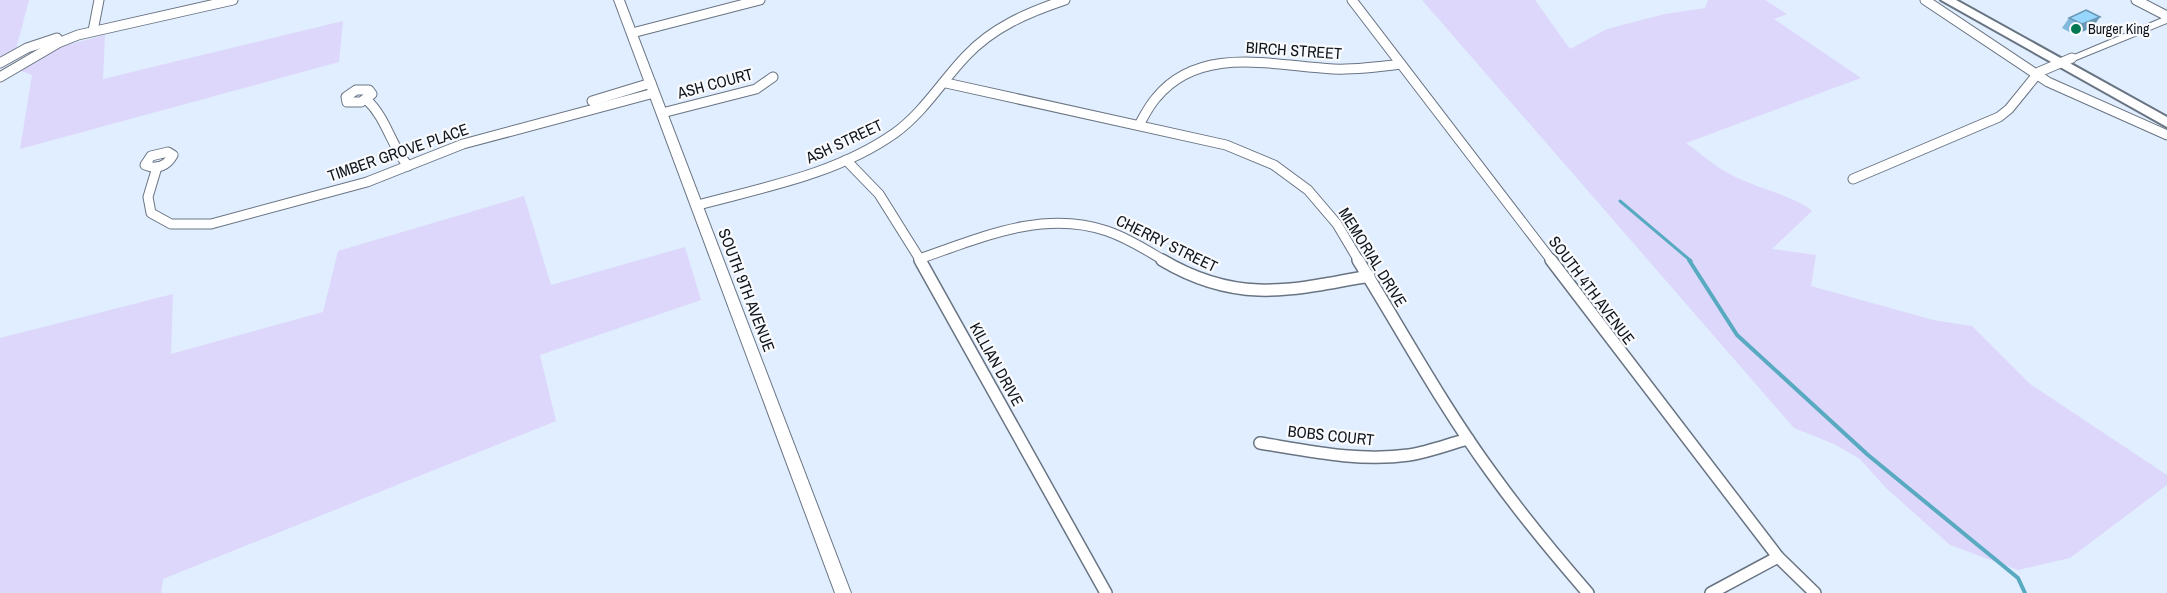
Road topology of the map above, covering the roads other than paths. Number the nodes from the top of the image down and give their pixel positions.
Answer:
1 (99, 0) edge
2 (233, 0) edge
3 (619, 0) edge
4 (760, 0) edge
5 (1065, 0) edge
6 (1352, 0) edge
7 (1925, 0) edge
8 (1947, 0) edge
9 (1968, 0) edge
10 (2136, 0) edge
11 (2167, 18) edge
12 (93, 31) junction
13 (632, 33) junction
14 (2066, 61) junction
15 (0, 63) edge
16 (1401, 64) junction
17 (2037, 75) junction
18 (0, 77) edge
19 (773, 77) dead end
20 (946, 83) junction
21 (652, 88) junction
22 (367, 100) dead end
23 (2167, 110) edge
24 (662, 113) junction
25 (2167, 123) edge
26 (1139, 125) junction
27 (2167, 135) edge
28 (846, 160) junction
29 (408, 166) junction
30 (157, 167) dead end
31 (1852, 179) dead end
32 (698, 206) junction
33 (920, 259) junction
34 (1369, 276) junction
35 (1468, 439) junction
36 (1260, 443) dead end
37 (1778, 557) junction
38 (843, 593) edge
39 (1107, 593) edge
40 (1588, 593) edge
41 (1711, 593) edge
42 (1815, 593) edge

1 - 12 street
2 - 12 street
3 - 13 street, SOUTH 9TH AVENUE
4 - 13 street
5 - 20 street, ASH STREET
6 - 16 street, SOUTH 4TH AVENUE
7 - 17 street
8 - 14 main road
9 - 14 main road
10 - 11 street
11 - 14 street
12 - 15 street
12 - 18 street
13 - 21 street, SOUTH 9TH AVENUE
14 - 17 street
14 - 23 main road
14 - 25 main road
16 - 26 street, BIRCH STREET
16 - 37 street, SOUTH 4TH AVENUE
17 - 27 street
17 - 31 street
19 - 24 street, ASH COURT
20 - 26 street, MEMORIAL DRIVE
20 - 28 street, ASH STREET
21 - 24 street, SOUTH 9TH AVENUE
21 - 29 street, TIMBER GROVE PLACE
22 - 29 street
24 - 32 street, SOUTH 9TH AVENUE
26 - 34 street, MEMORIAL DRIVE
28 - 32 street, ASH STREET
28 - 33 street, KILLIAN DRIVE
29 - 30 street, TIMBER GROVE PLACE
32 - 38 street, SOUTH 9TH AVENUE
33 - 34 street, CHERRY STREET
33 - 39 street, KILLIAN DRIVE
34 - 35 street, MEMORIAL DRIVE
35 - 36 street, BOBS COURT
35 - 40 street, MEMORIAL DRIVE
37 - 41 street
37 - 42 street, SOUTH 4TH AVENUE

